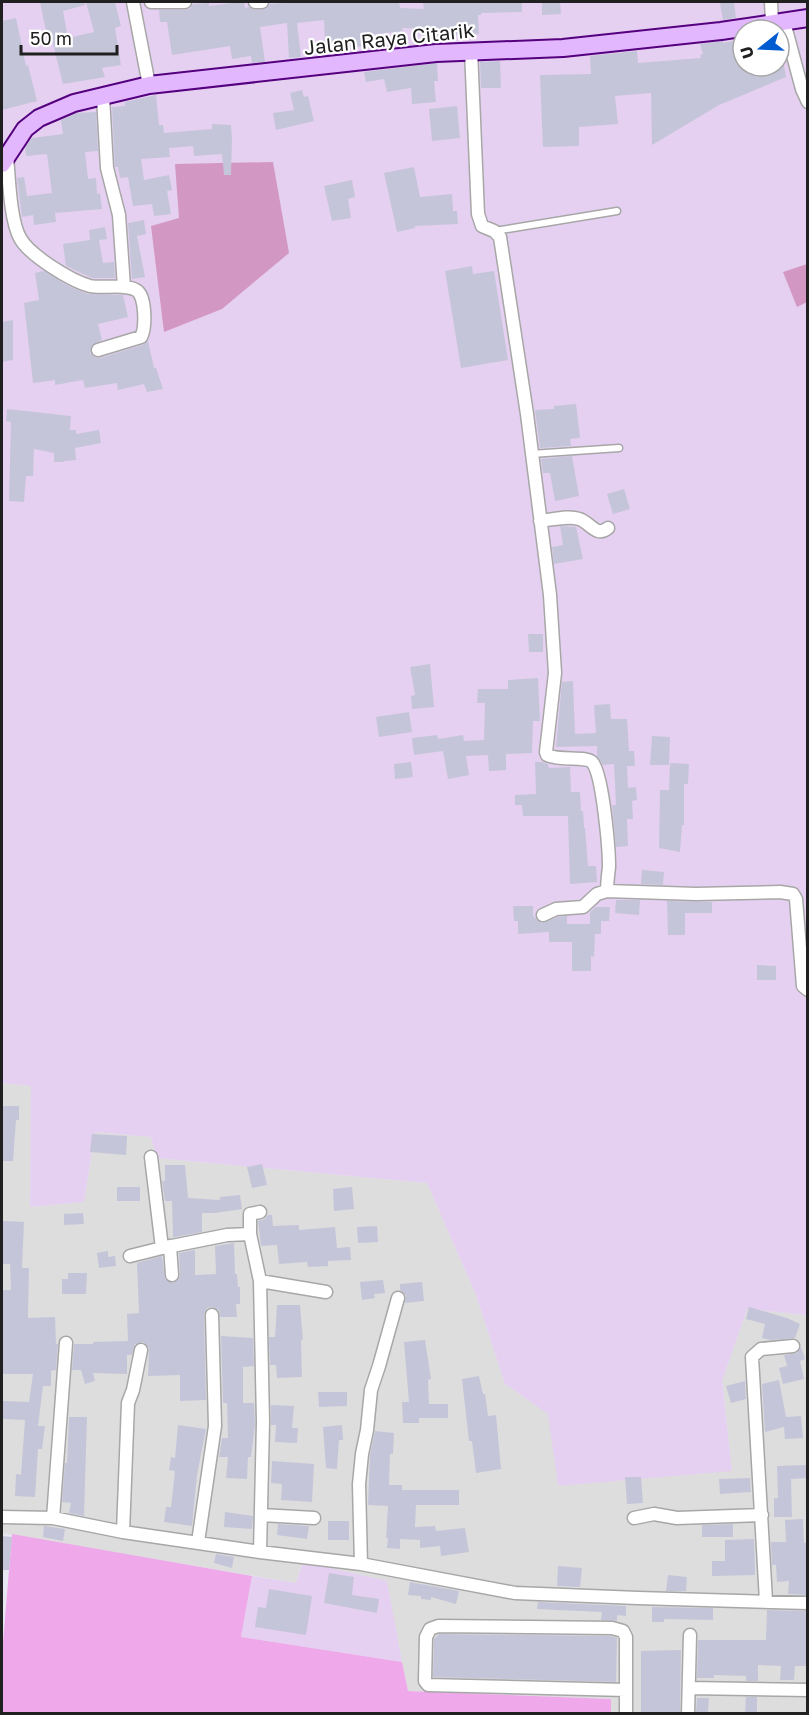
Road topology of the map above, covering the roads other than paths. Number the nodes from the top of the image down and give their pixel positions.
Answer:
1 (133, 2) edge
2 (151, 2) edge
3 (185, 2) edge
4 (255, 2) edge
5 (262, 2) edge
6 (771, 2) edge
7 (776, 18) edge
8 (807, 18) edge
9 (791, 21) edge
10 (731, 30) edge
11 (471, 50) junction
12 (791, 59) edge
13 (149, 85) junction
14 (104, 97) junction
15 (807, 102) edge
16 (4, 160) edge
17 (617, 211) dead end
18 (494, 231) junction
19 (124, 287) junction
20 (98, 350) dead end
21 (619, 448) dead end
22 (531, 454) junction
23 (540, 521) junction
24 (608, 528) dead end
25 (607, 891) junction
26 (543, 915) dead end
27 (807, 990) edge
28 (151, 1157) dead end
29 (260, 1212) dead end
30 (250, 1234) junction
31 (166, 1247) junction
32 (130, 1256) dead end
33 (172, 1275) dead end
34 (260, 1281) junction
35 (326, 1292) dead end
36 (398, 1298) dead end
37 (212, 1315) dead end
38 (66, 1343) dead end
39 (793, 1346) dead end
40 (141, 1350) dead end
41 (2, 1511) edge
42 (261, 1515) junction
43 (762, 1515) junction
44 (2, 1517) edge
45 (53, 1518) junction
46 (314, 1518) dead end
47 (634, 1518) dead end
48 (123, 1532) junction
49 (198, 1542) junction
50 (260, 1552) junction
51 (361, 1564) junction
52 (766, 1601) junction
53 (807, 1603) edge
54 (690, 1635) dead end
55 (688, 1688) junction
56 (626, 1690) junction
57 (807, 1690) edge
58 (626, 1713) edge
59 (688, 1713) edge

1 - 13 street
2 - 3 street
4 - 5 street
6 - 7 street
8 - 9 street, Jalan Raya Citarik
10 - 11 street, Jalan Raya Citarik
11 - 13 street, Jalan Raya Citarik
11 - 18 street
12 - 15 street
13 - 14 street, Jalan Raya Citarik
14 - 16 street, Jalan Raya Citarik
14 - 19 street
16 - 19 street
17 - 18 lane
18 - 22 street
19 - 20 street
21 - 22 lane
22 - 23 street
23 - 24 street
23 - 25 street
25 - 26 street
25 - 27 street
28 - 31 street
29 - 30 street
30 - 31 street
30 - 34 street
31 - 32 street
31 - 33 street
34 - 35 street
34 - 42 street
36 - 51 street
37 - 49 street
38 - 45 street
39 - 43 street
40 - 48 street
41 - 44 street
42 - 46 street
42 - 50 street
43 - 47 street
43 - 52 street
44 - 45 street
45 - 48 street
48 - 49 street
49 - 50 street
50 - 51 street
51 - 52 street
52 - 53 street
54 - 55 street
55 - 57 street
55 - 59 street
56 - 56 street
56 - 58 street

